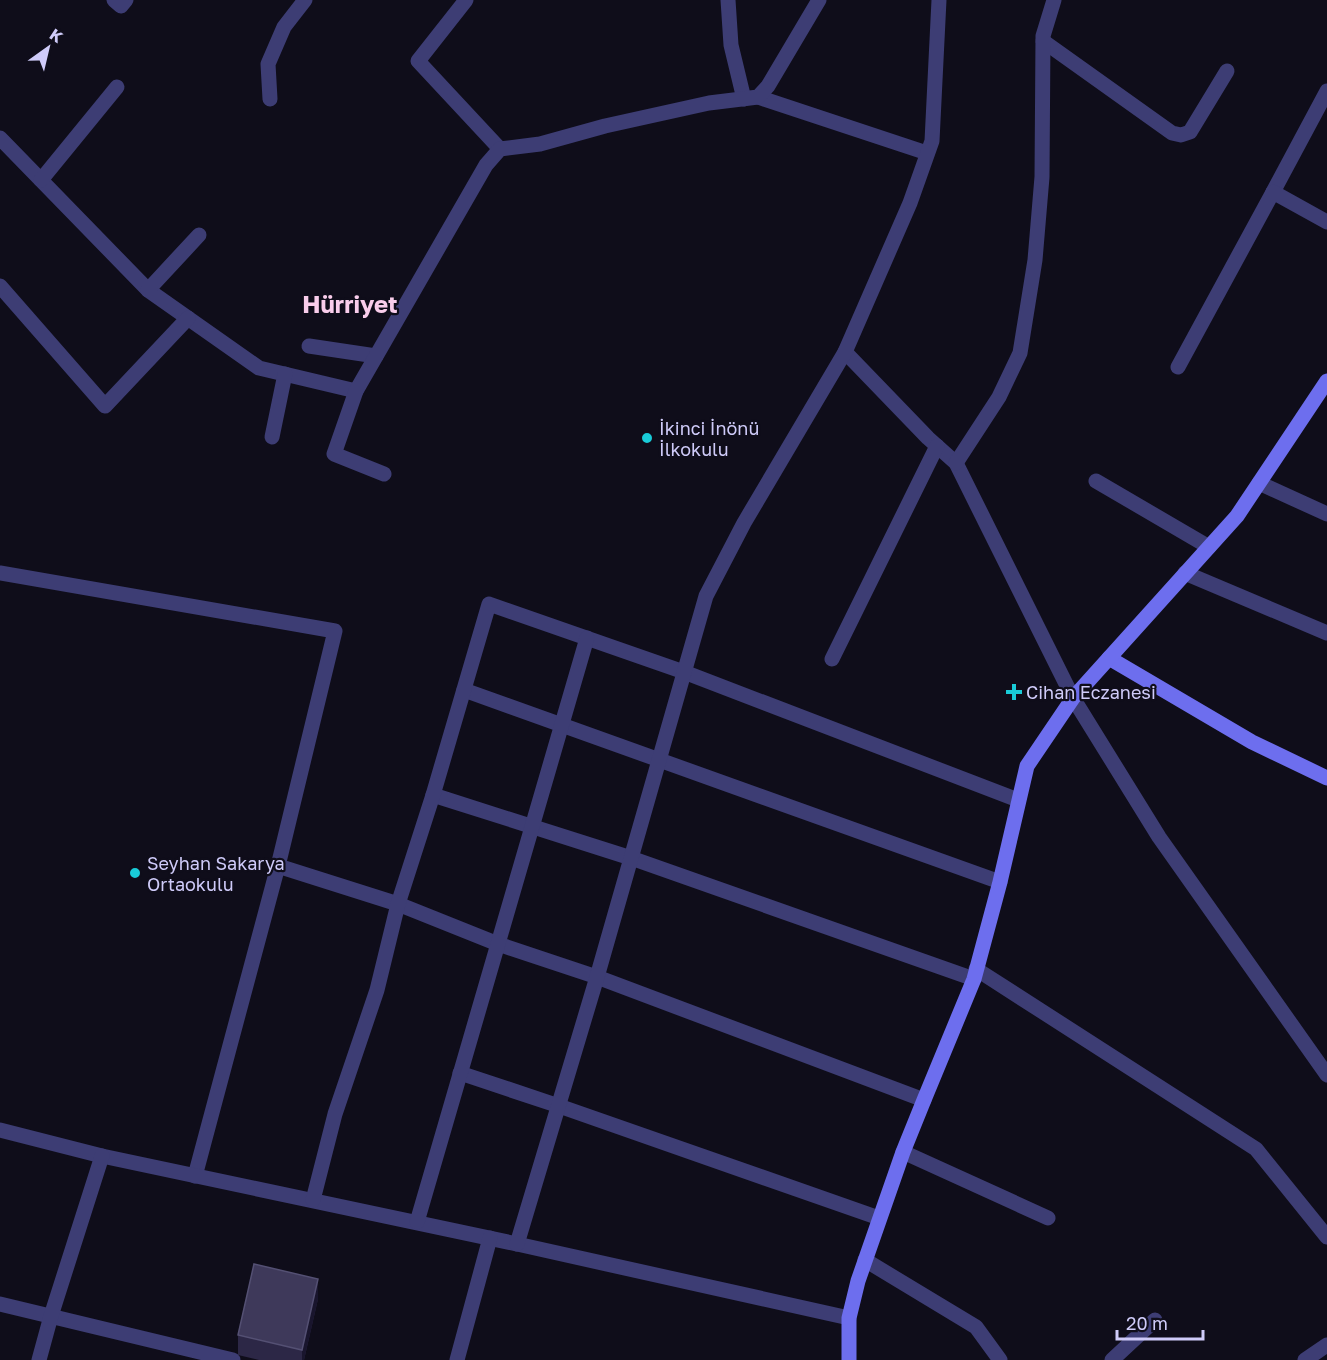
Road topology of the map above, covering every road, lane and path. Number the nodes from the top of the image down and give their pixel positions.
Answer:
1 (114, 0) edge
2 (126, 0) edge
3 (305, 0) edge
4 (466, 0) edge
5 (728, 0) edge
6 (819, 0) edge
7 (939, 0) edge
8 (1054, 0) edge
9 (1043, 41) junction
10 (1227, 71) dead end
11 (117, 87) dead end
12 (1327, 91) edge
13 (751, 98) junction
14 (270, 99) dead end
15 (0, 138) edge
16 (500, 149) junction
17 (927, 153) junction
18 (41, 180) junction
19 (1273, 192) junction
20 (1327, 222) edge
21 (199, 235) dead end
22 (0, 286) edge
23 (148, 290) junction
24 (188, 318) junction
25 (309, 346) dead end
26 (845, 352) junction
27 (375, 356) junction
28 (1178, 367) dead end
29 (285, 374) junction
30 (1327, 381) edge
31 (356, 391) junction
32 (272, 437) dead end
33 (937, 446) junction
34 (956, 463) junction
35 (384, 474) dead end
36 (1096, 481) dead end
37 (1259, 483) junction
38 (1327, 513) edge
39 (1209, 547) junction
40 (0, 573) edge
41 (1185, 573) junction
42 (1327, 633) edge
43 (587, 638) junction
44 (1109, 658) junction
45 (832, 659) dead end
46 (684, 672) junction
47 (464, 690) junction
48 (1073, 698) junction
49 (562, 725) junction
50 (659, 760) junction
51 (1327, 778) edge
52 (434, 795) junction
53 (1018, 800) junction
54 (532, 827) junction
55 (631, 858) junction
56 (278, 866) junction
57 (1000, 882) junction
58 (398, 904) junction
59 (498, 944) junction
60 (975, 974) junction
61 (597, 977) junction
62 (460, 1074) junction
63 (1327, 1075) edge
64 (924, 1100) junction
65 (559, 1106) junction
66 (0, 1130) edge
67 (903, 1152) junction
68 (102, 1156) junction
69 (195, 1176) junction
70 (313, 1200) junction
71 (879, 1218) junction
72 (1048, 1218) dead end
73 (417, 1222) junction
74 (1327, 1237) edge
75 (490, 1238) junction
76 (517, 1244) junction
77 (865, 1260) junction
78 (0, 1304) edge
79 (51, 1316) junction
80 (849, 1318) junction
81 (1155, 1320) dead end
82 (1327, 1345) edge
83 (39, 1360) edge
84 (233, 1360) edge
85 (457, 1360) edge
86 (849, 1360) edge
87 (1000, 1360) edge
88 (1112, 1360) edge
89 (1305, 1360) edge

1 - 2 street
3 - 14 street
4 - 16 street
5 - 13 street
6 - 13 street
7 - 17 street
8 - 9 street
9 - 10 street
9 - 34 street
11 - 18 street
12 - 19 street
13 - 16 street
13 - 17 street
15 - 18 street
16 - 27 street
17 - 26 street
18 - 23 street
19 - 20 street
19 - 28 street
21 - 23 street
22 - 24 street
23 - 24 street
24 - 29 street
25 - 27 street
26 - 33 street
26 - 46 street
27 - 31 street
29 - 31 street
29 - 32 street
30 - 37 main road
31 - 35 street
33 - 34 street
33 - 45 street
34 - 48 street
36 - 39 street
37 - 38 street
37 - 39 main road
39 - 41 main road
40 - 56 street
41 - 42 street
41 - 44 main road
43 - 46 street
43 - 47 street
43 - 49 street
44 - 48 main road
44 - 51 main road
46 - 50 street
46 - 53 street
47 - 49 street
47 - 52 street
48 - 53 main road
48 - 63 street
49 - 50 street
49 - 54 street
50 - 55 street
50 - 57 street
52 - 54 street
52 - 58 street
53 - 57 main road
54 - 55 street
54 - 59 street
55 - 60 street
55 - 61 street
56 - 58 street
56 - 69 street
57 - 60 main road
58 - 59 street
58 - 70 street
59 - 61 street
59 - 62 street
60 - 64 main road
60 - 74 street
61 - 64 street
61 - 65 street
62 - 65 street
62 - 73 street
64 - 67 main road
65 - 71 street
65 - 76 street
66 - 68 street
67 - 71 main road
67 - 72 street
68 - 69 street
68 - 79 street
69 - 70 street
70 - 73 street
71 - 77 main road
73 - 75 street
75 - 76 street
75 - 85 street
76 - 80 street
77 - 80 main road
77 - 87 street
78 - 79 street
79 - 83 street
79 - 84 street
80 - 86 main road
81 - 88 street
82 - 89 street

